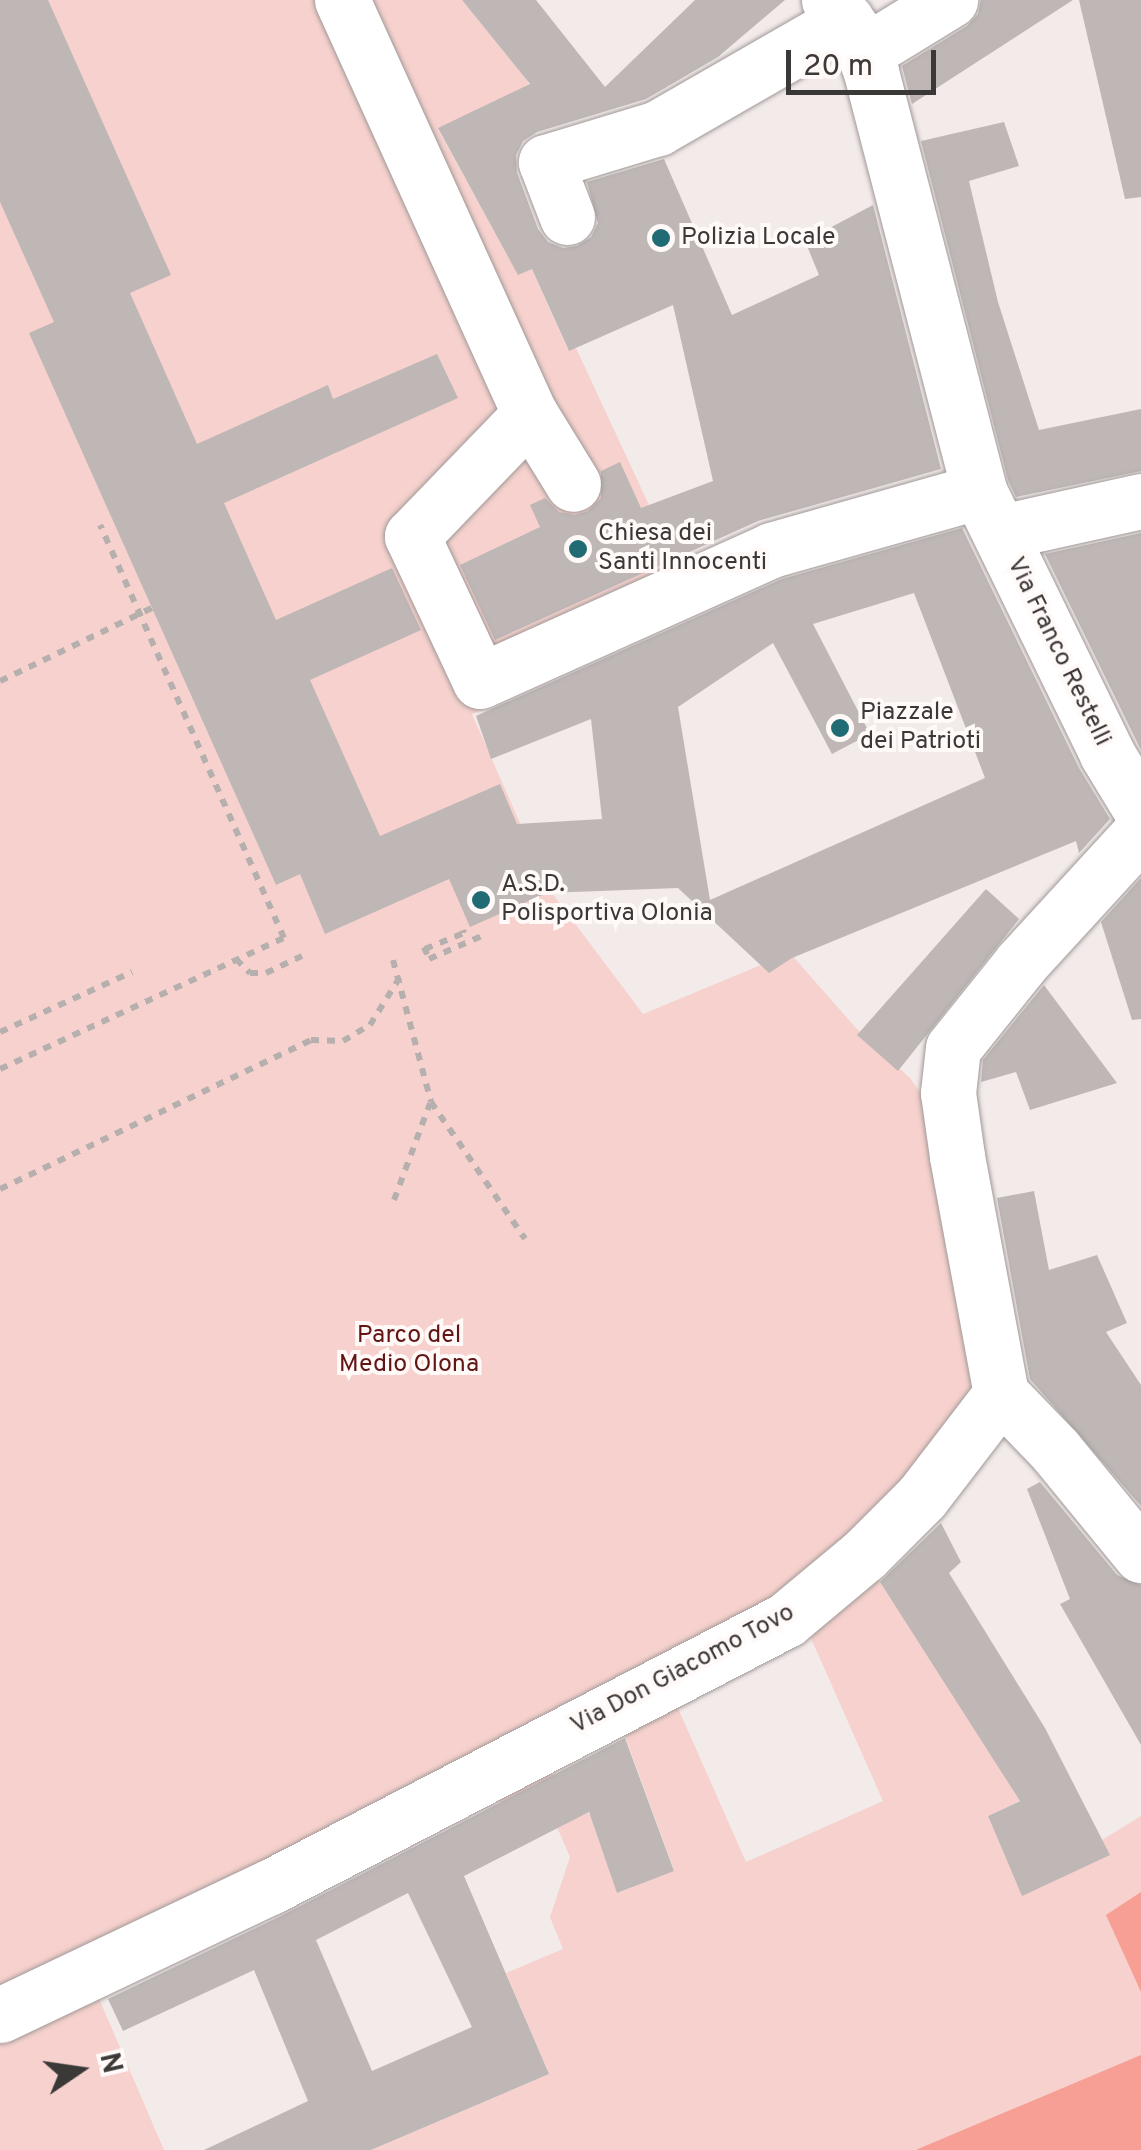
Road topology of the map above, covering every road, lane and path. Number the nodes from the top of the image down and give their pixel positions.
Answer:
1 (342, 0) edge
2 (950, 0) edge
3 (847, 24) edge
4 (567, 217) dead end
5 (530, 414) junction
6 (573, 484) dead end
7 (1141, 501) edge
8 (990, 512) junction
9 (100, 525) dead end
10 (152, 608) dead end
11 (140, 614) junction
12 (0, 682) edge
13 (1141, 810) edge
14 (1141, 832) edge
15 (463, 930) dead end
16 (484, 935) dead end
17 (306, 954) dead end
18 (236, 959) junction
19 (393, 960) dead end
20 (132, 972) dead end
21 (400, 978) junction
22 (0, 1032) edge
23 (0, 1068) edge
24 (431, 1102) junction
25 (0, 1189) edge
26 (394, 1200) dead end
27 (524, 1239) dead end
28 (1001, 1394) junction
29 (1141, 1555) edge
30 (0, 2015) edge

1 - 5 street
2 - 3 street
3 - 4 street
3 - 8 street, Via Franco Restelli
5 - 6 street
5 - 8 street
7 - 8 street
8 - 13 street, Via Franco Restelli
9 - 11 path
10 - 11 path
11 - 12 path
11 - 18 path
14 - 28 street
15 - 16 path
17 - 18 path
18 - 23 path
19 - 21 path
20 - 22 path
21 - 24 path
21 - 25 path
24 - 26 path
24 - 27 path
28 - 29 street
28 - 30 street, Via Don Giacomo Tovo

